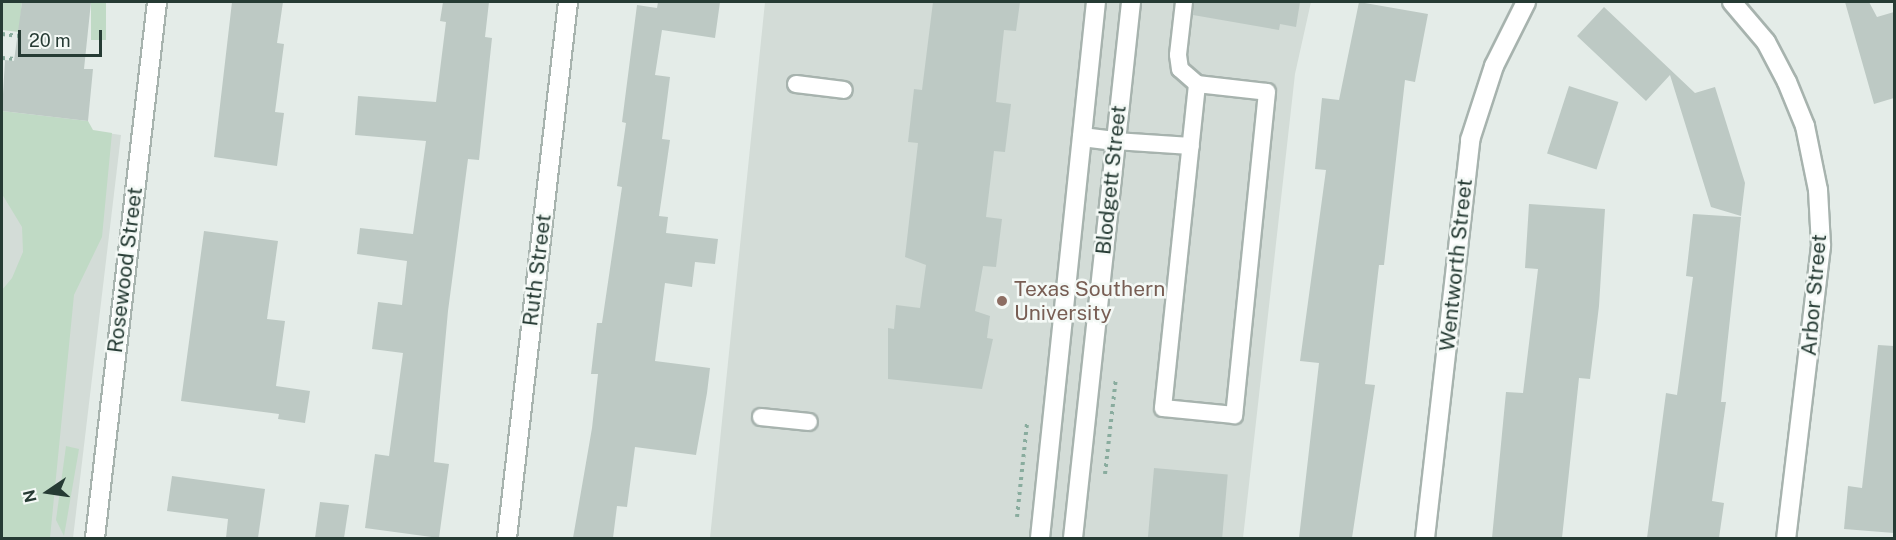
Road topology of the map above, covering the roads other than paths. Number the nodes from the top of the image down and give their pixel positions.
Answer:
1 (157, 2) edge
2 (568, 2) edge
3 (1096, 2) edge
4 (1131, 2) edge
5 (1184, 2) edge
6 (1526, 2) edge
7 (1732, 2) edge
8 (796, 84) dead end
9 (1197, 84) junction
10 (844, 90) dead end
11 (1082, 137) junction
12 (1115, 141) junction
13 (1191, 146) junction
14 (761, 417) dead end
15 (809, 422) dead end
16 (95, 538) edge
17 (507, 538) edge
18 (1040, 538) edge
19 (1073, 538) edge
20 (1425, 538) edge
21 (1786, 538) edge

1 - 16 street, Rosewood Street
2 - 17 street, Ruth Street
3 - 11 street, Blodgett Street
4 - 12 street, Blodgett Street
5 - 9 lane
6 - 20 street, Wentworth Street
7 - 21 street, Arbor Street
8 - 10 lane
9 - 13 lane
9 - 13 lane
11 - 12 street
11 - 18 street, Blodgett Street
12 - 13 lane
12 - 19 street, Blodgett Street
14 - 15 lane

